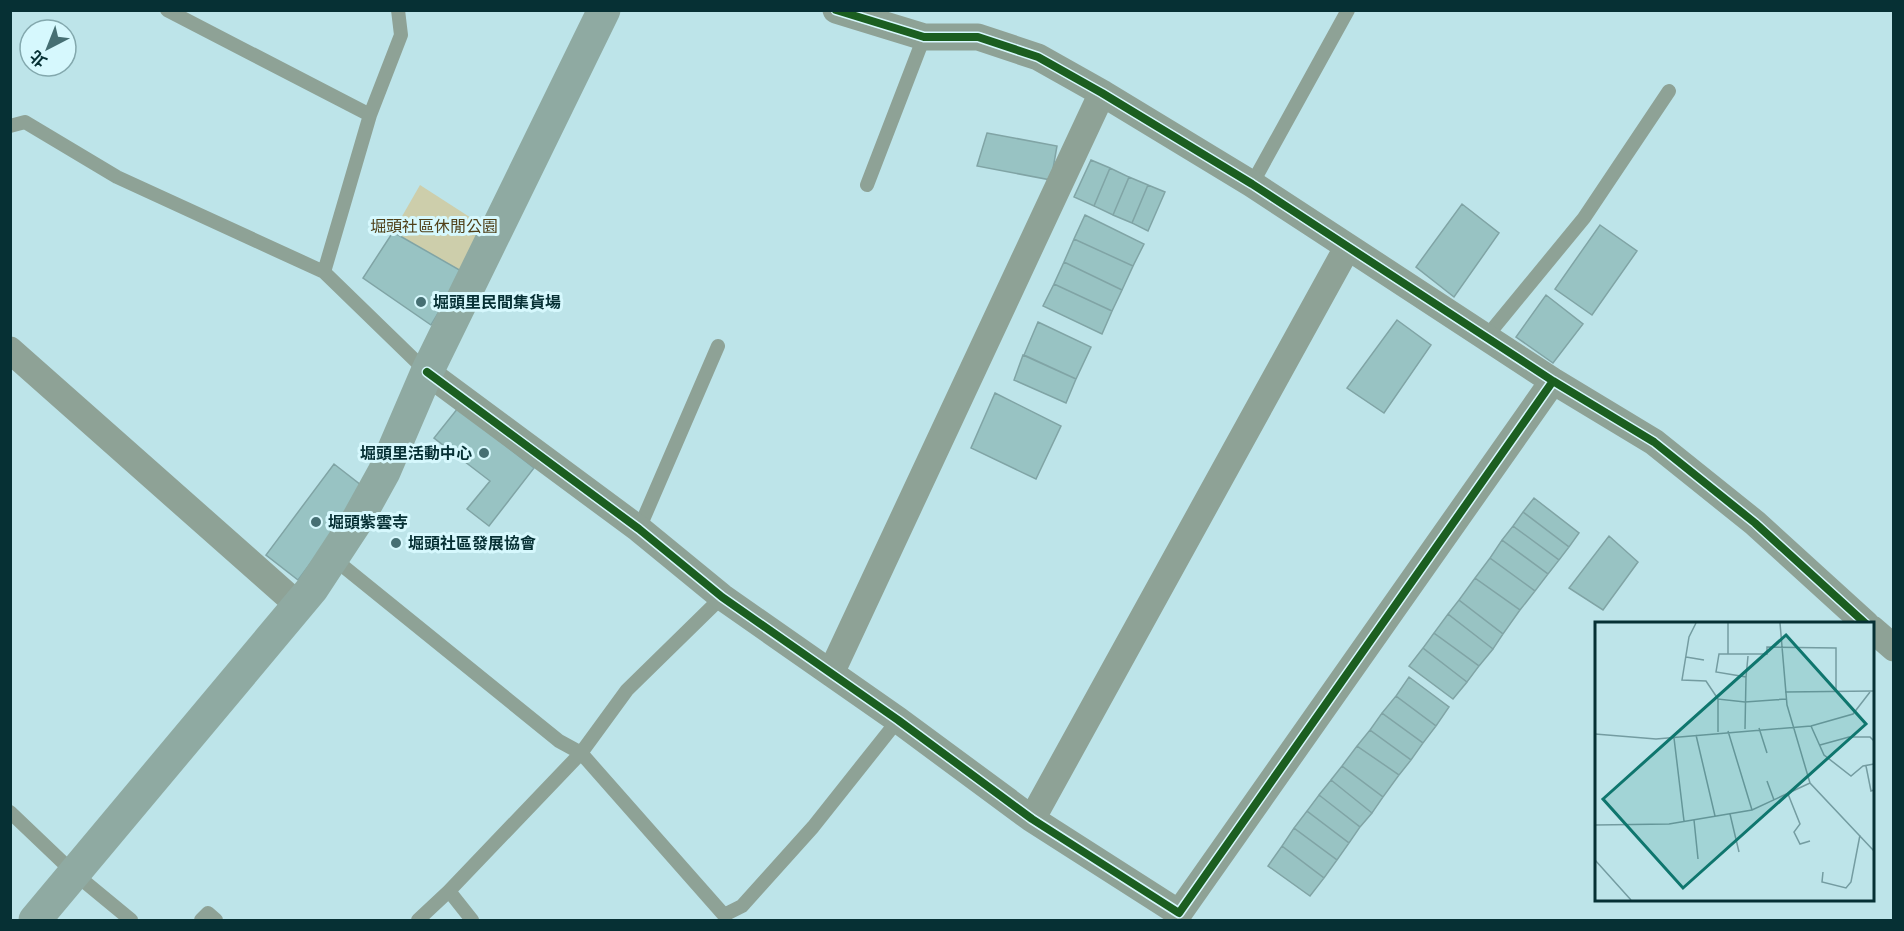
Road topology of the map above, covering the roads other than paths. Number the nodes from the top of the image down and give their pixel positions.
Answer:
1 (166, 10) edge
2 (398, 10) edge
3 (604, 10) edge
4 (836, 10) edge
5 (1348, 10) edge
6 (924, 37) junction
7 (1669, 91) dead end
8 (1102, 93) junction
9 (370, 115) junction
10 (10, 126) edge
11 (1252, 184) junction
12 (867, 185) dead end
13 (1347, 248) junction
14 (324, 272) junction
15 (1487, 336) junction
16 (718, 346) dead end
17 (10, 350) edge
18 (427, 372) junction
19 (1553, 381) junction
20 (639, 529) junction
21 (333, 558) junction
22 (722, 597) junction
23 (298, 605) junction
24 (1864, 622) edge
25 (1874, 631) edge
26 (1893, 648) edge
27 (831, 673) junction
28 (898, 720) junction
29 (581, 753) junction
30 (10, 812) edge
31 (1032, 819) junction
32 (74, 873) junction
33 (449, 891) junction
34 (1181, 917) edge
35 (722, 918) edge
36 (35, 921) edge
37 (131, 921) edge
38 (201, 921) edge
39 (216, 921) edge
40 (418, 921) edge
41 (472, 921) edge

1 - 9 lane
2 - 9 lane
3 - 18 street
4 - 6 street
5 - 11 lane
6 - 8 street
6 - 12 lane
7 - 15 lane
8 - 11 street
8 - 27 street
9 - 14 lane
10 - 14 lane
11 - 13 street
13 - 15 street
13 - 31 street
14 - 18 lane
15 - 19 street
16 - 20 lane
17 - 23 street
18 - 20 street
18 - 21 street
19 - 24 street
19 - 34 street
20 - 22 street
21 - 23 street
21 - 29 lane
22 - 27 street
22 - 29 lane
23 - 32 street
25 - 26 street
27 - 28 street
28 - 31 street
28 - 35 lane
29 - 33 lane
29 - 35 lane
30 - 32 lane
31 - 34 street
32 - 36 street
32 - 37 lane
33 - 40 lane
33 - 41 lane
38 - 39 lane

